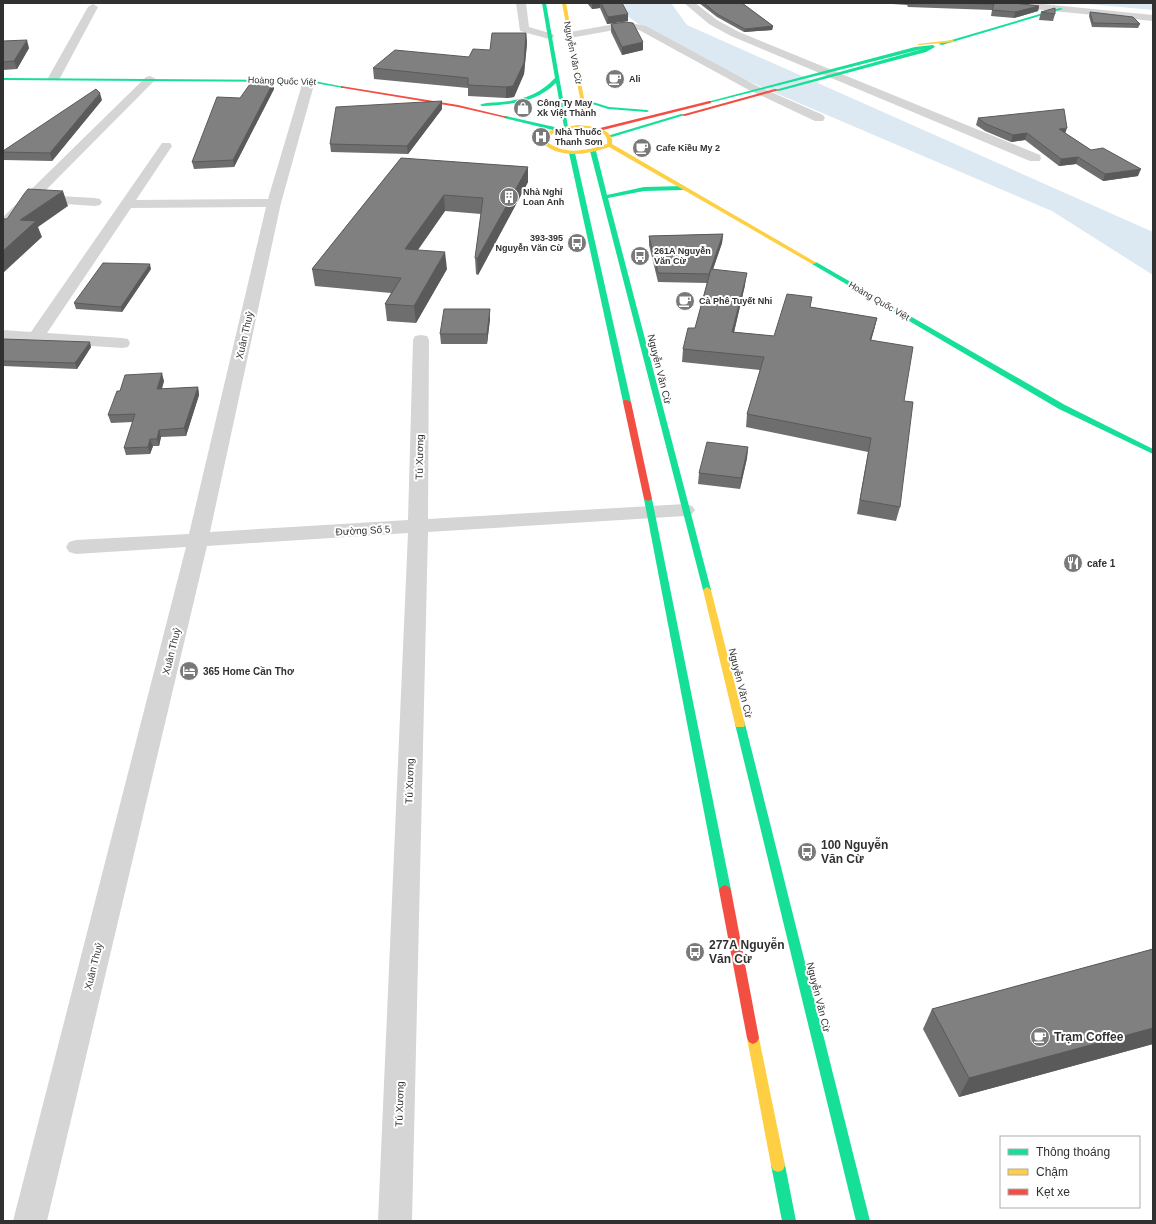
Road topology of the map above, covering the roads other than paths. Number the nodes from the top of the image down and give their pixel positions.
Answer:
1 (521, 3) edge
2 (544, 3) edge
3 (564, 3) edge
4 (690, 3) edge
5 (1004, 3) edge
6 (93, 7) dead end
7 (1061, 9) junction
8 (1153, 18) edge
9 (570, 35) junction
10 (549, 36) junction
11 (953, 41) junction
12 (818, 69) junction
13 (54, 78) junction
14 (3, 79) edge
15 (150, 79) junction
16 (557, 79) junction
17 (309, 80) junction
18 (846, 80) junction
19 (751, 87) junction
20 (773, 97) junction
21 (582, 99) junction
22 (439, 103) junction
23 (682, 112) junction
24 (819, 118) dead end
25 (566, 127) junction
26 (588, 127) junction
27 (557, 129) junction
28 (598, 129) junction
29 (652, 133) dead end
30 (609, 141) junction
31 (166, 146) dead end
32 (593, 151) junction
33 (572, 153) junction
34 (1035, 158) dead end
35 (684, 188) junction
36 (605, 197) junction
37 (29, 199) junction
38 (95, 202) dead end
39 (274, 203) junction
40 (128, 204) junction
41 (3, 225) edge
42 (3, 336) edge
43 (36, 337) junction
44 (421, 340) dead end
45 (122, 343) dead end
46 (1153, 452) edge
47 (685, 510) junction
48 (651, 512) junction
49 (418, 526) junction
50 (198, 540) junction
51 (76, 547) dead end
52 (30, 1221) edge
53 (395, 1221) edge
54 (789, 1221) edge
55 (863, 1221) edge

1 - 10 street
2 - 10 main road, Nguyễn Văn Cừ
3 - 9 main road, Nguyễn Văn Cừ
4 - 12 street
5 - 7 street
6 - 13 street
7 - 8 street
7 - 11 main road
9 - 19 street
9 - 21 main road, Nguyễn Văn Cừ
10 - 16 main road, Nguyễn Văn Cừ
11 - 12 main road
11 - 18 main road
11 - 23 main road
12 - 18 street
13 - 14 main road, Hoàng Quốc Việt
13 - 15 main road, Hoàng Quốc Việt
15 - 17 main road, Hoàng Quốc Việt
15 - 37 street
16 - 22 main road
16 - 25 main road, Nguyễn Văn Cừ
17 - 22 main road, Hoàng Quốc Việt
17 - 39 street, Xuân Thuỷ
18 - 34 street
19 - 20 street
19 - 21 main road
20 - 24 street
20 - 29 main road
21 - 26 main road, Nguyễn Văn Cừ
22 - 27 main road, Hoàng Quốc Việt
23 - 28 main road
23 - 30 main road
25 - 26 main road
25 - 27 main road
26 - 28 main road
27 - 33 main road
28 - 30 main road, Hoàng Quốc Việt
30 - 32 main road
30 - 35 main road, Hoàng Quốc Việt
31 - 40 street
32 - 33 main road
32 - 36 main road, Nguyễn Văn Cừ
33 - 48 main road
35 - 36 main road
35 - 46 main road, Hoàng Quốc Việt
36 - 47 main road, Nguyễn Văn Cừ
37 - 38 street
37 - 41 street
39 - 40 street
39 - 50 street, Xuân Thuỷ
40 - 43 street
42 - 43 street
43 - 45 street
44 - 49 street, Tú Xương
47 - 48 street, Đường Số 5
47 - 55 main road, Nguyễn Văn Cừ
48 - 49 street, Đường Số 5
48 - 54 main road
49 - 50 street, Đường Số 5
49 - 53 street, Tú Xương
50 - 51 street, Đường Số 5
50 - 52 street, Xuân Thuỷ

